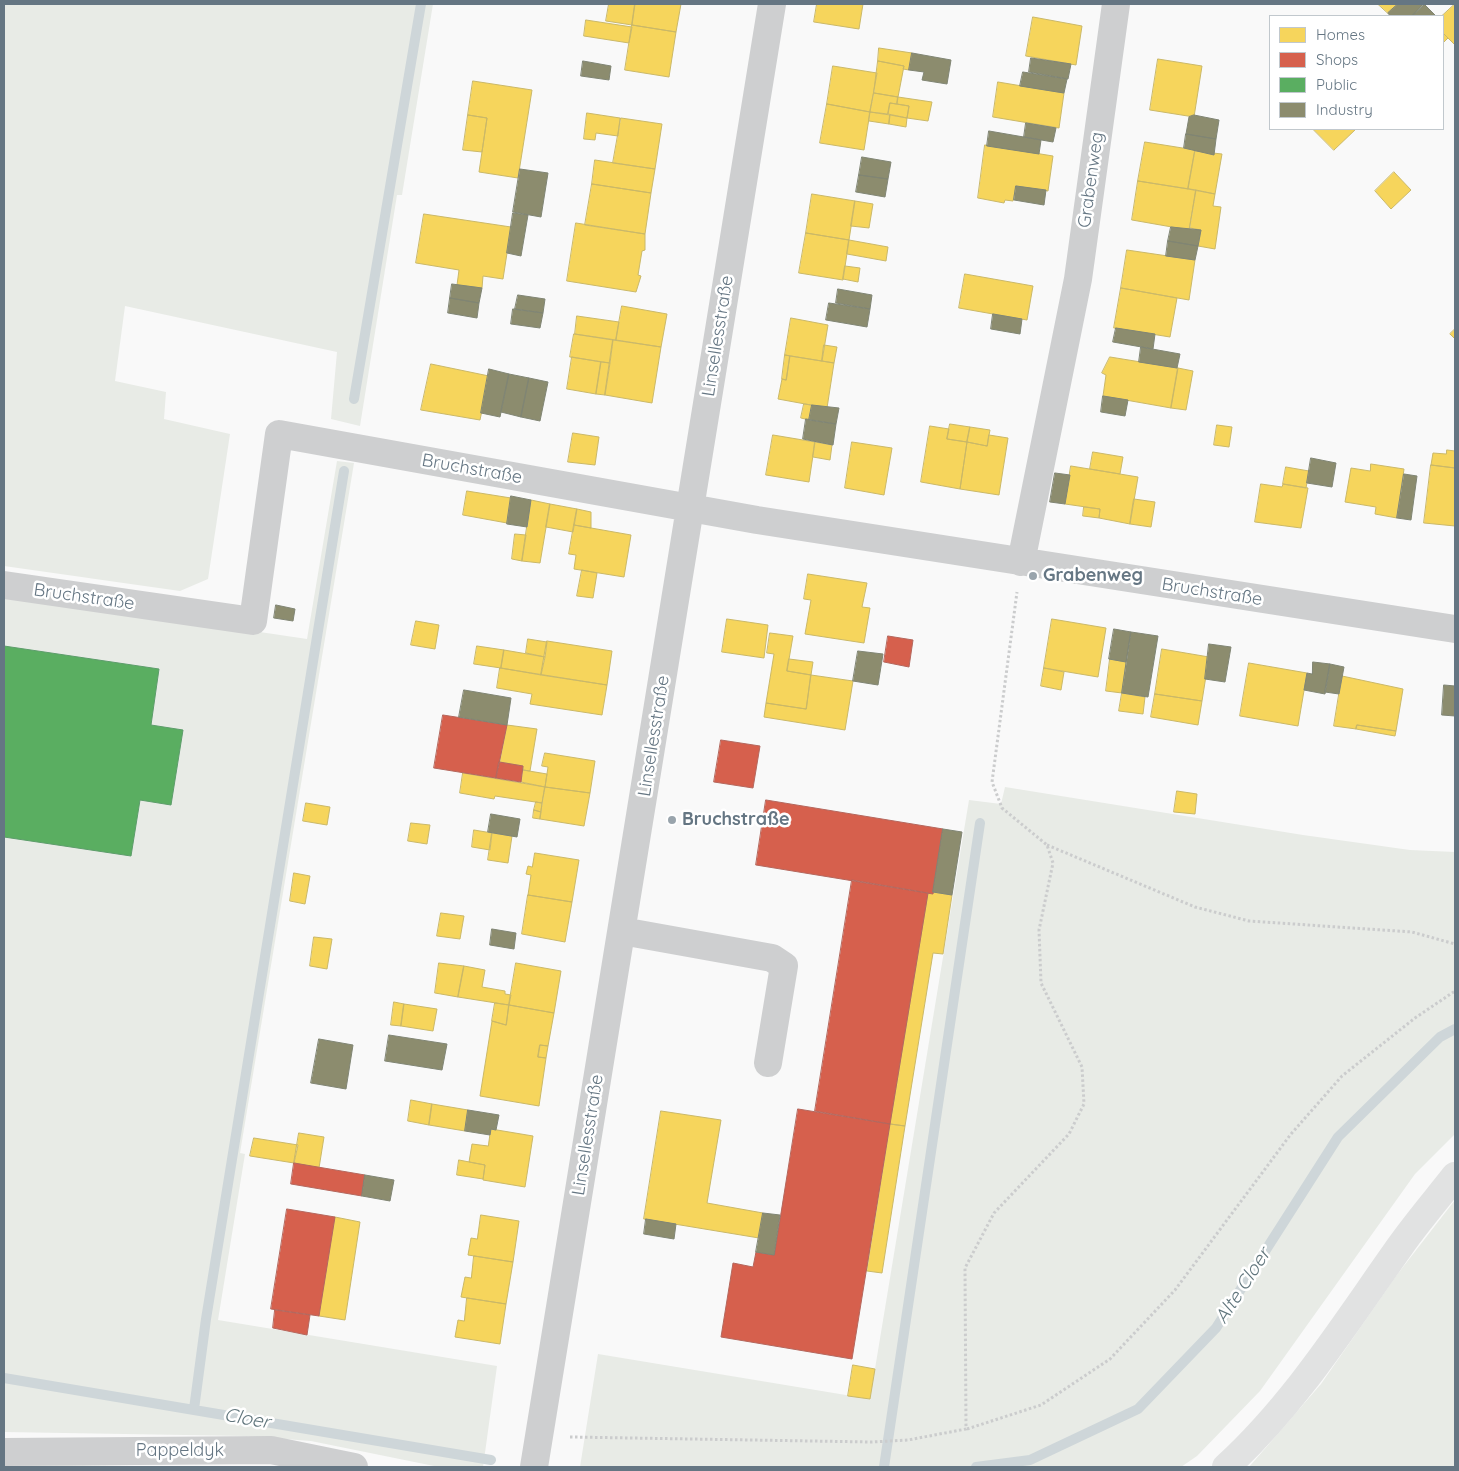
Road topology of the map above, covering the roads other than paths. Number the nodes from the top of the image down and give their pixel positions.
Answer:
1 (772, 4) edge
2 (1116, 4) edge
3 (690, 508) junction
4 (1021, 562) junction
5 (4, 585) edge
6 (1455, 629) edge
7 (622, 931) junction
8 (768, 1063) dead end
9 (1455, 1176) edge
10 (4, 1452) edge
11 (354, 1467) edge
12 (534, 1467) edge
13 (1226, 1467) edge

1 - 3 street, Linsellesstraße
2 - 4 street, Grabenweg
3 - 4 street, Bruchstraße
3 - 5 street, Bruchstraße
3 - 7 street, Linsellesstraße
4 - 6 street, Bruchstraße
7 - 8 street
7 - 12 street, Linsellesstraße
9 - 13 highway
10 - 11 street, Pappeldyk

